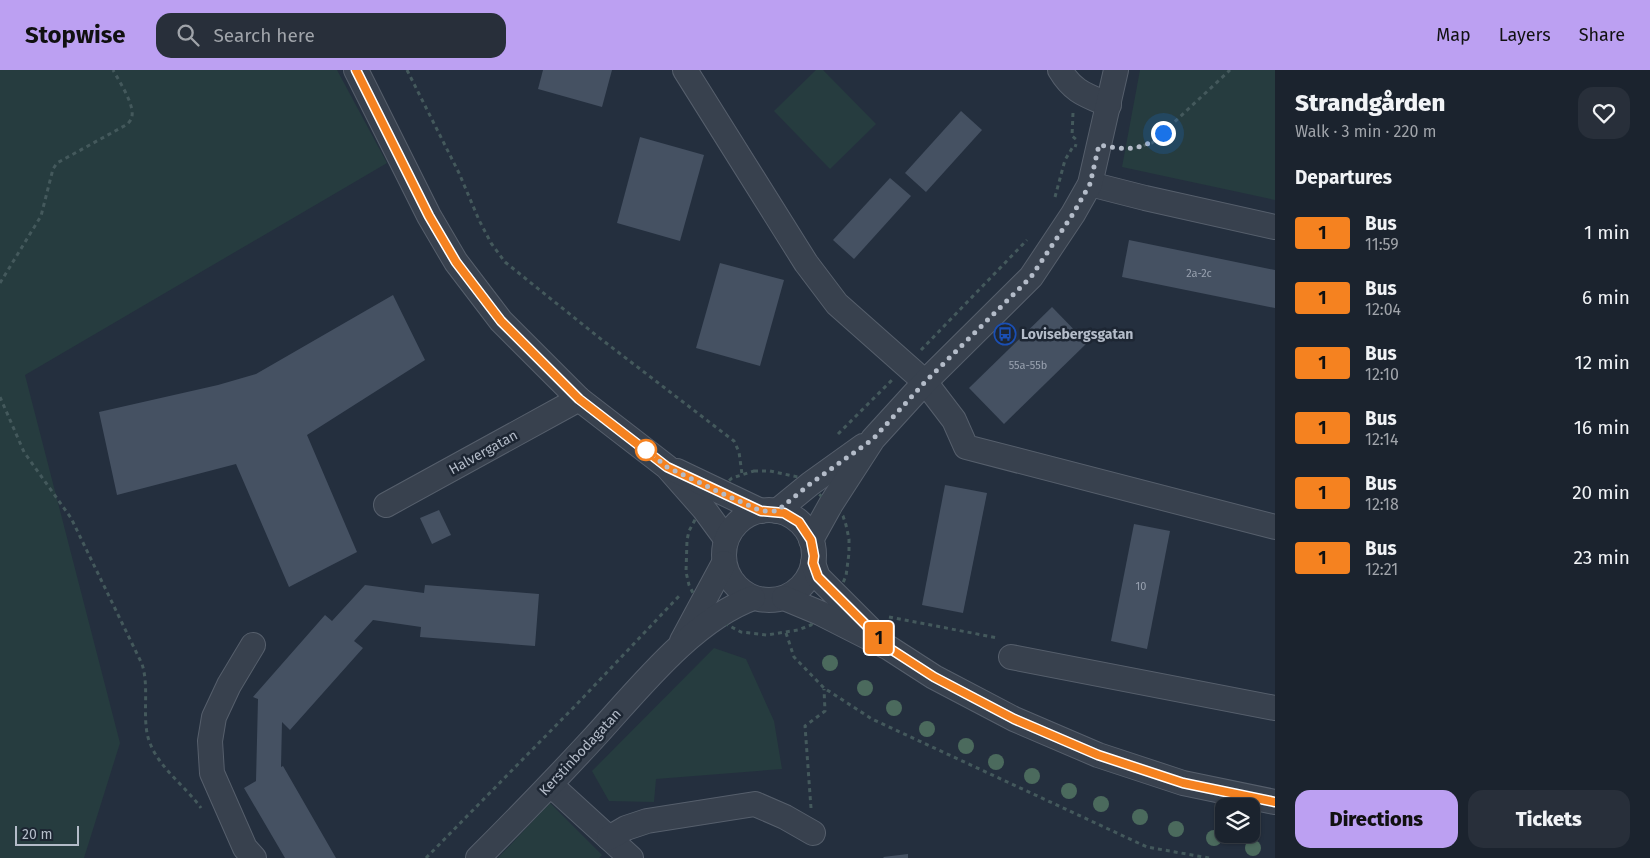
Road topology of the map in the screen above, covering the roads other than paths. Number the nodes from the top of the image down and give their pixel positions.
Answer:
1 (356, 70) edge
2 (685, 70) edge
3 (1060, 70) edge
4 (1116, 70) edge
5 (1109, 105) junction
6 (1090, 184) junction
7 (1275, 227) edge
8 (925, 382) junction
9 (579, 399) junction
10 (873, 439) junction
11 (667, 467) junction
12 (386, 505) dead end
13 (769, 511) junction
14 (1275, 527) edge
15 (726, 540) junction
16 (812, 552) junction
17 (724, 563) junction
18 (753, 598) junction
19 (784, 598) junction
20 (253, 645) dead end
21 (680, 645) junction
22 (889, 648) junction
23 (1011, 657) road end
24 (1275, 708) edge
25 (551, 785) junction
26 (1275, 802) edge
27 (813, 833) road end
28 (609, 838) junction
29 (254, 858) edge
30 (478, 858) edge
31 (631, 858) edge

1 - 9 street
2 - 8 street
3 - 5 street
4 - 5 street
5 - 6 street
6 - 7 street
6 - 8 street
8 - 10 street
8 - 14 street
9 - 11 street
9 - 12 street, Halvergatan
10 - 13 street
10 - 16 street
11 - 13 street
11 - 15 street
13 - 15 street
13 - 16 street
15 - 17 street
16 - 19 street
16 - 22 street
17 - 18 street
17 - 21 street, Kerstinbodagatan
18 - 19 street
18 - 21 street, Kerstinbodagatan
19 - 22 street
20 - 29 street
21 - 25 street, Kerstinbodagatan
22 - 26 street
23 - 24 street
25 - 28 street
25 - 30 street, Kerstinbodagatan
27 - 28 street
28 - 31 street

